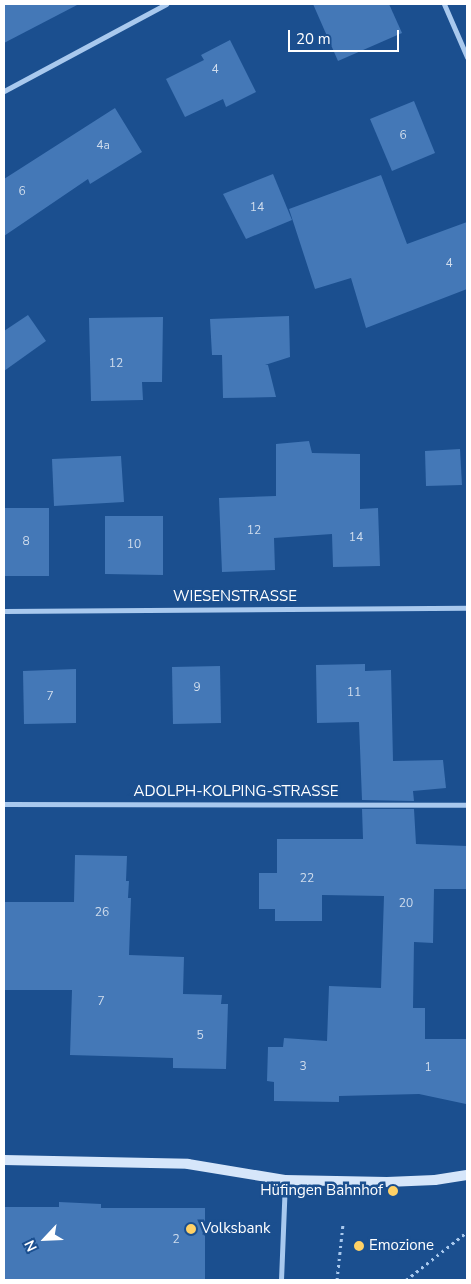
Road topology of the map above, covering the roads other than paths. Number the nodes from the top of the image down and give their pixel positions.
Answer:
1 (166, 4) edge
2 (444, 4) edge
3 (467, 57) edge
4 (4, 91) edge
5 (467, 608) edge
6 (4, 611) edge
7 (4, 804) edge
8 (467, 805) edge
9 (4, 1160) edge
10 (467, 1175) edge
11 (285, 1180) junction
12 (281, 1280) edge

1 - 4 street
2 - 3 street
5 - 6 street, WIESENSTRASSE
7 - 8 street, ADOLPH-KOLPING-STRASSE
9 - 11 main road
10 - 11 main road
11 - 12 street

